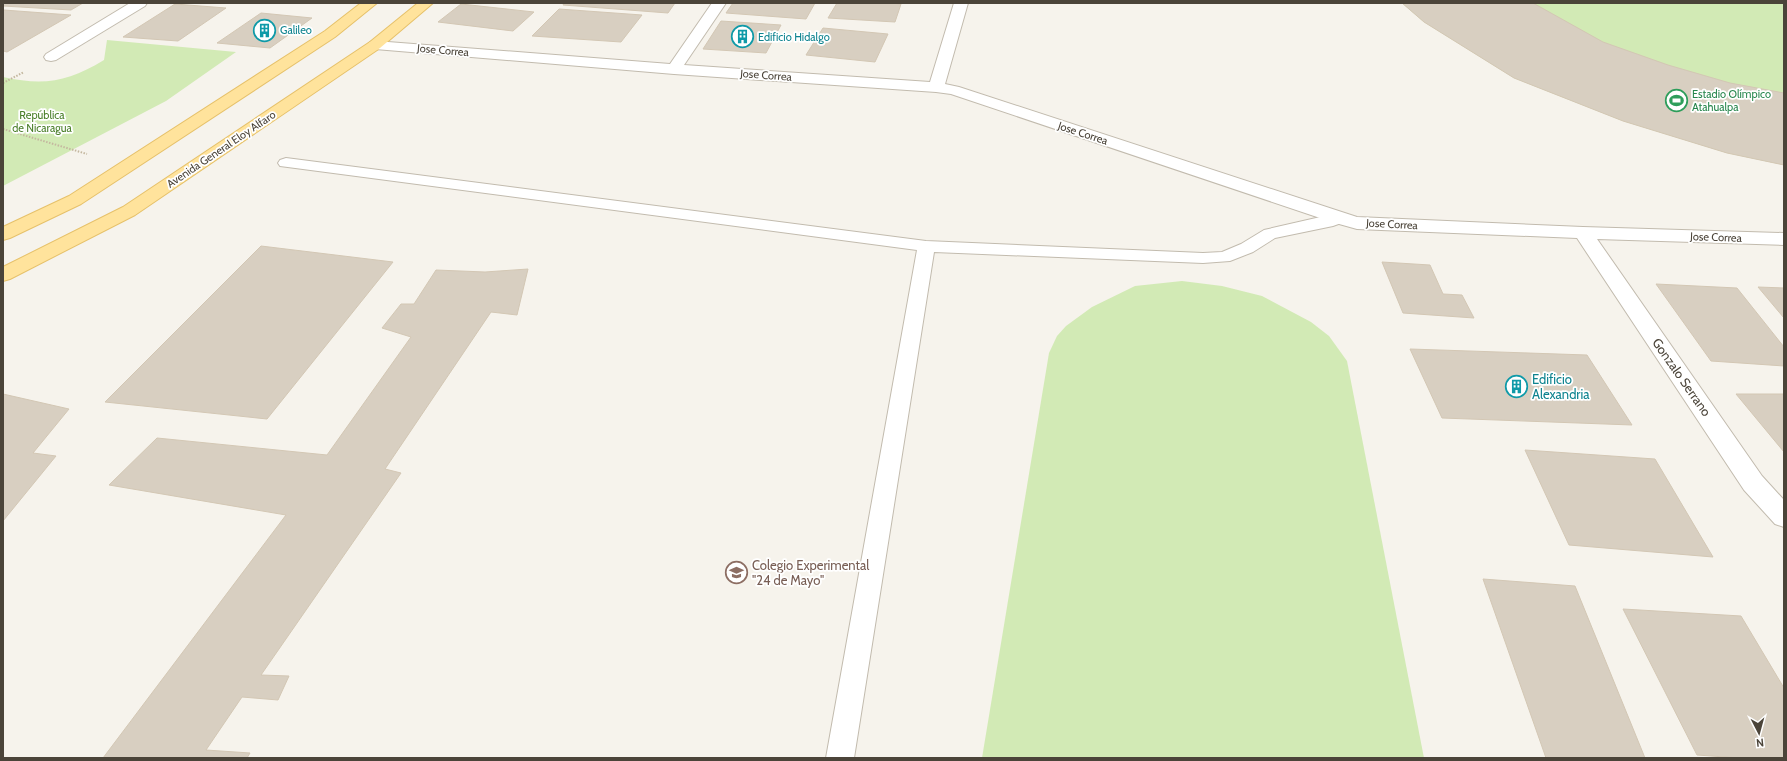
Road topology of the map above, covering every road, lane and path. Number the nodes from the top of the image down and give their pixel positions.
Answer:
1 (140, 3) edge
2 (370, 3) edge
3 (426, 3) edge
4 (719, 3) edge
5 (961, 3) edge
6 (375, 45) junction
7 (51, 57) dead end
8 (674, 69) junction
9 (936, 86) junction
10 (3, 129) edge
11 (91, 155) dead end
12 (286, 163) dead end
13 (1338, 218) junction
14 (3, 234) edge
15 (1583, 234) junction
16 (1784, 239) edge
17 (926, 246) junction
18 (3, 275) edge
19 (1784, 516) edge
20 (840, 758) edge

1 - 7 street
2 - 14 main road
3 - 6 main road, Avenida General Eloy Alfaro
4 - 8 street
5 - 9 street
6 - 8 street, Jose Correa
6 - 18 main road, Avenida General Eloy Alfaro
8 - 9 street, Jose Correa
9 - 13 street, Jose Correa
10 - 11 path
12 - 17 lane
13 - 15 street, Jose Correa
13 - 17 lane
15 - 16 street, Jose Correa
15 - 19 street, Gonzalo Serrano
17 - 20 lane

